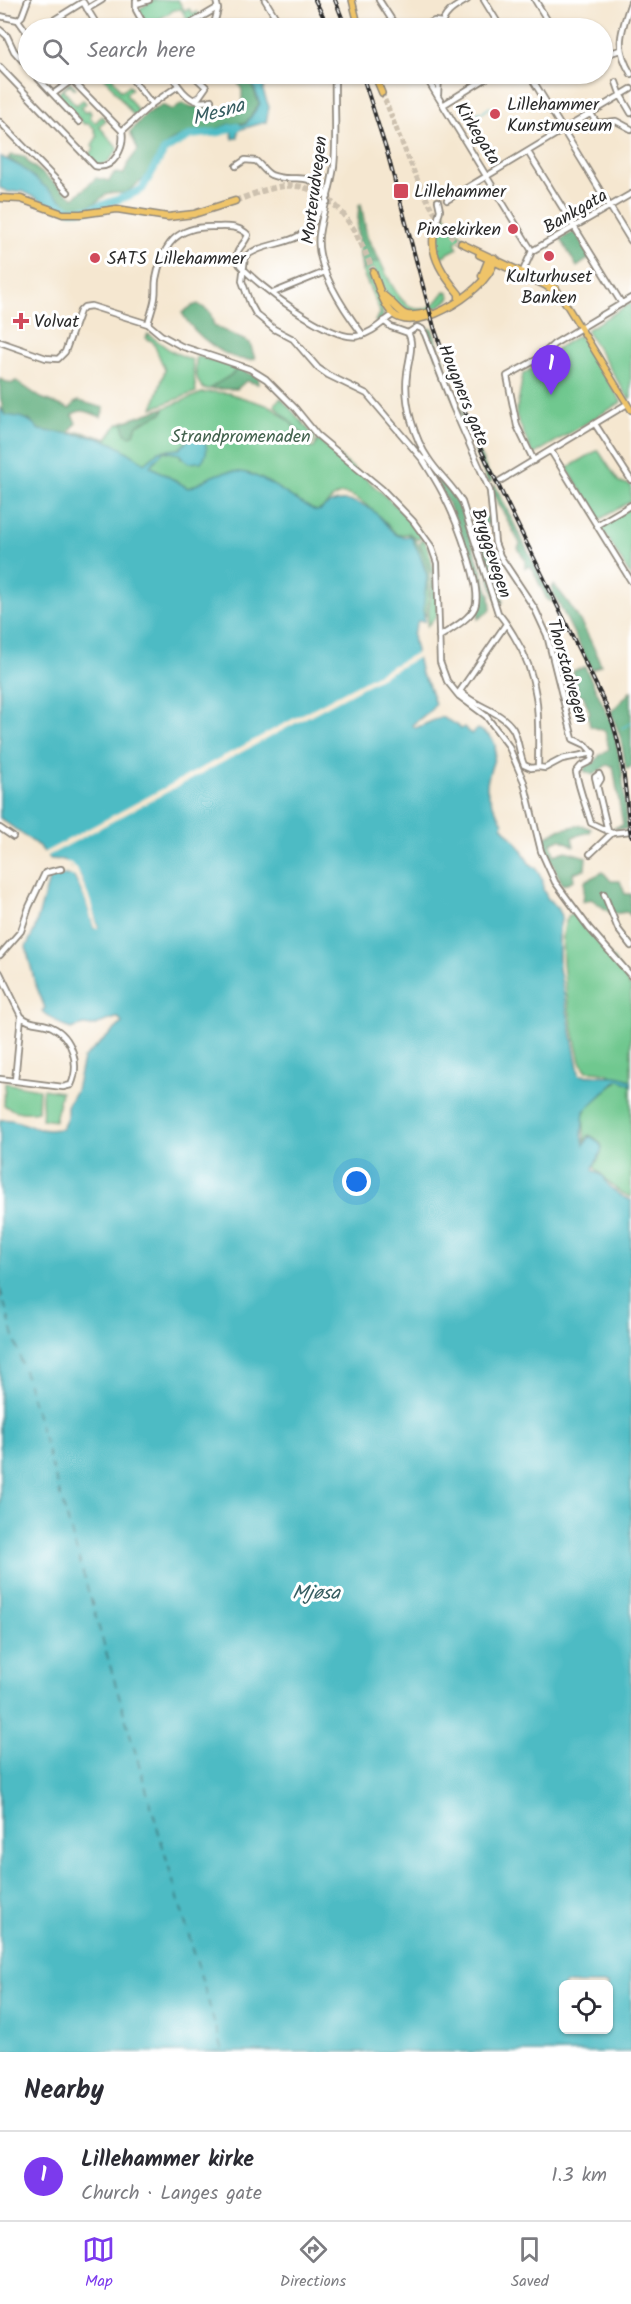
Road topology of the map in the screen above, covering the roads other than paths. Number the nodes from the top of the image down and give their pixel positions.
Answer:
1 (28, 0) edge
2 (102, 0) edge
3 (149, 0) edge
4 (216, 0) edge
5 (266, 0) edge
6 (379, 0) edge
7 (467, 0) edge
8 (484, 0) edge
9 (535, 0) edge
10 (82, 1) edge
11 (136, 2) edge
12 (352, 2) edge
13 (631, 2) edge
14 (218, 8) junction
15 (87, 9) junction
16 (0, 16) edge
17 (20, 18) edge
18 (56, 18) edge
19 (93, 18) edge
20 (142, 18) edge
21 (200, 18) edge
22 (216, 18) edge
23 (276, 18) edge
24 (356, 18) edge
25 (391, 18) edge
26 (445, 18) edge
27 (495, 18) edge
28 (546, 18) edge
29 (18, 20) edge
30 (0, 30) edge
31 (620, 50) junction
32 (613, 52) edge
33 (18, 56) edge
34 (0, 67) edge
35 (631, 74) edge
36 (616, 82) dead end
37 (44, 84) edge
38 (65, 84) edge
39 (76, 84) edge
40 (136, 84) edge
41 (203, 84) edge
42 (335, 84) edge
43 (378, 84) edge
44 (431, 84) edge
45 (439, 84) edge
46 (476, 84) edge
47 (534, 84) edge
48 (178, 86) joint
49 (631, 89) edge
50 (382, 93) tunnel mouth
51 (53, 94) junction
52 (438, 95) junction
53 (621, 96) junction
54 (195, 99) junction
55 (212, 100) dead end
56 (152, 104) junction
57 (443, 105) junction
58 (631, 113) edge
59 (591, 114) junction
60 (0, 122) edge
61 (79, 122) dead end
62 (631, 129) edge
63 (563, 130) junction
64 (122, 131) junction
65 (528, 152) junction
66 (236, 166) dead end
67 (487, 176) junction
68 (68, 192) dead end
69 (631, 194) edge
70 (1, 197) edge
71 (327, 200) junction
72 (447, 200) dead end
73 (236, 201) tunnel mouth
74 (438, 201) dead end
75 (610, 207) junction
76 (574, 227) junction
77 (434, 232) joint
78 (631, 241) edge
79 (532, 251) junction
80 (492, 261) junction
81 (243, 269) junction
82 (523, 271) junction
83 (325, 272) junction
84 (373, 272) tunnel mouth
85 (516, 273) junction
86 (526, 278) junction
87 (273, 292) junction
88 (560, 296) junction
89 (458, 297) junction
90 (631, 298) edge
91 (622, 304) junction
92 (394, 312) junction
93 (385, 321) junction
94 (148, 324) junction
95 (581, 329) junction
96 (408, 333) junction
97 (363, 334) junction
98 (0, 342) edge
99 (629, 403) edge
100 (631, 410) edge
101 (595, 424) junction
102 (551, 451) junction
103 (425, 458) junction
104 (534, 461) junction
105 (631, 480) edge
106 (488, 487) junction
107 (631, 505) edge
108 (597, 525) junction
109 (631, 581) edge
110 (506, 624) junction
111 (440, 637) junction
112 (593, 753) junction
113 (538, 767) junction
114 (598, 784) dead end
115 (0, 828) edge
116 (631, 831) edge
117 (610, 832) junction
118 (13, 837) dead end
119 (590, 855) dead end
120 (61, 869) dead end
121 (604, 894) dead end
122 (631, 946) edge
123 (0, 955) edge
124 (0, 973) edge
125 (631, 976) edge
126 (21, 1016) junction
127 (0, 1079) edge
128 (15, 1081) junction

1 - 17 street
2 - 15 street
3 - 11 street
4 - 14 street
5 - 23 street
6 - 25 street
7 - 26 street
8 - 27 street
9 - 28 street
10 - 15 street
10 - 18 street
11 - 20 street
12 - 24 main road
13 - 31 street
14 - 21 street
14 - 22 street
15 - 19 street
16 - 29 street
30 - 33 street
31 - 32 street
31 - 35 street
34 - 64 street
36 - 53 street
37 - 51 street
38 - 51 street
39 - 64 street
40 - 56 street
41 - 54 street
42 - 71 street, Morterudvegen
43 - 50 main road
44 - 52 street, Kirkegata
45 - 52 street
46 - 57 street
47 - 63 street
48 - 54 street
48 - 56 street
49 - 53 street
51 - 61 street
52 - 57 street, Kirkegata
53 - 58 street
53 - 59 street
54 - 55 street
56 - 64 street
57 - 67 street, Kirkegata
59 - 62 street
59 - 63 street
60 - 68 street
63 - 65 street
63 - 75 street
65 - 67 street
65 - 76 street
66 - 71 street
67 - 72 street
67 - 79 street, Kirkegata
69 - 75 street, Bankgata
70 - 73 highway
71 - 81 street
71 - 83 street, Morterudvegen
74 - 77 street
75 - 76 street, Bankgata
75 - 78 street
76 - 79 street, Bankgata
76 - 91 street
77 - 89 highway
79 - 82 street
80 - 80 main road
80 - 82 main road
80 - 85 main road
80 - 89 highway
81 - 87 street
81 - 94 street
81 - 103 street
82 - 85 main road
82 - 86 main road
82 - 88 main road
83 - 87 street
83 - 97 street, Morterudvegen
84 - 92 highway
85 - 86 main road
86 - 88 main road
87 - 97 street
88 - 95 main road
89 - 92 highway
90 - 91 street
91 - 95 street
92 - 93 street
93 - 96 street
93 - 97 street
94 - 98 street
94 - 111 street
95 - 99 main road
95 - 104 street
96 - 103 street, Bryggevegen
96 - 106 street, Hougners gate
99 - 100 main road
99 - 101 street
101 - 102 street
101 - 105 street
102 - 104 street
102 - 108 street
103 - 110 street, Bryggevegen
103 - 111 street
104 - 106 street
106 - 112 street, Thorstadvegen
107 - 108 street
108 - 109 street
110 - 113 street, Bryggevegen
110 - 113 street
111 - 125 street
112 - 113 street
112 - 117 street
114 - 117 street
115 - 118 street
116 - 117 street
117 - 119 street
120 - 123 street
121 - 122 street
124 - 126 street
126 - 128 street
126 - 128 street
127 - 128 street

